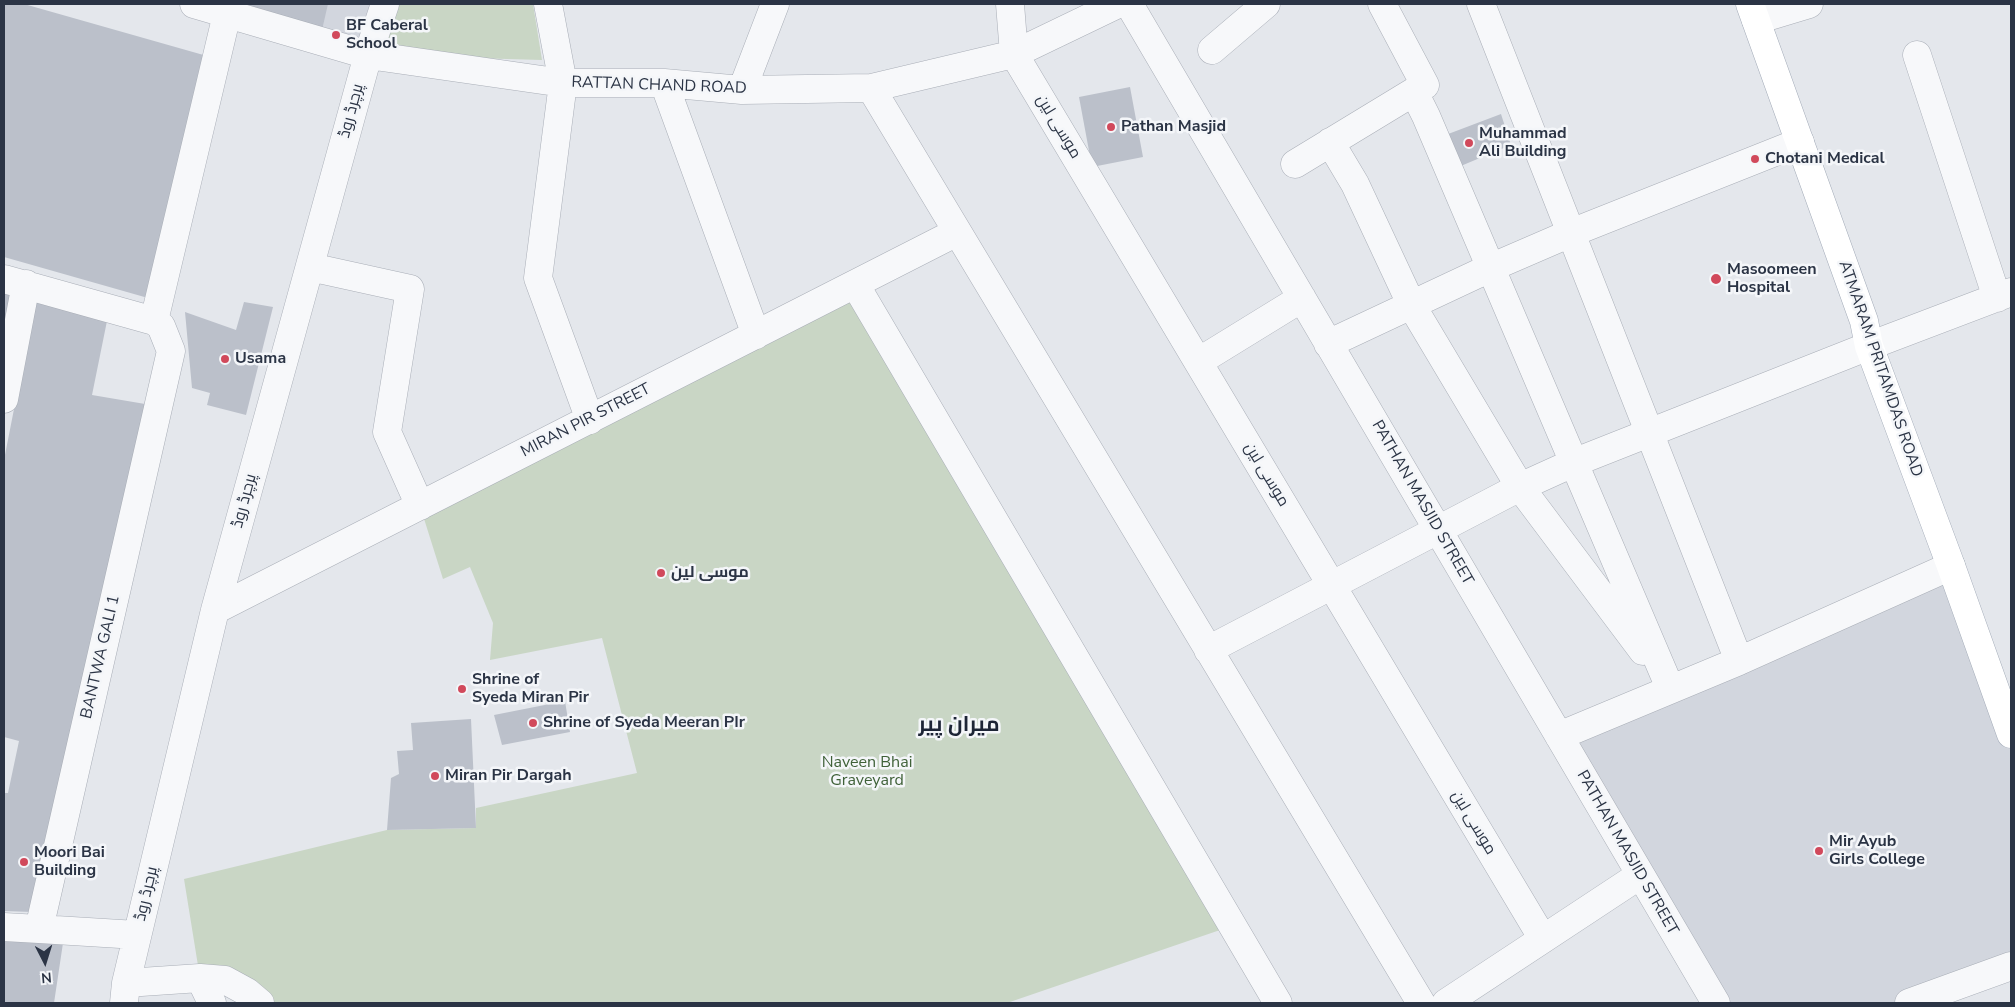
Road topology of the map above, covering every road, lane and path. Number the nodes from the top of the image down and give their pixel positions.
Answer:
1 (194, 4) edge
2 (386, 4) edge
3 (548, 4) edge
4 (775, 4) edge
5 (1010, 4) edge
6 (1118, 4) edge
7 (1129, 4) edge
8 (1266, 4) edge
9 (1382, 4) edge
10 (1481, 4) edge
11 (1809, 4) edge
12 (1753, 12) edge
13 (227, 14) junction
14 (1070, 15) edge
15 (1212, 50) dead end
16 (1014, 54) junction
17 (368, 55) junction
18 (1917, 55) dead end
19 (563, 83) junction
20 (664, 83) junction
21 (871, 88) junction
22 (742, 90) junction
23 (1414, 92) junction
24 (1330, 142) junction
25 (1800, 142) junction
26 (1295, 164) dead end
27 (958, 232) junction
28 (1571, 233) junction
29 (310, 267) junction
30 (1490, 268) junction
31 (15, 282) edge
32 (855, 284) junction
33 (2004, 295) edge
34 (1302, 298) junction
35 (1412, 306) junction
36 (154, 320) junction
37 (756, 335) junction
38 (1328, 344) junction
39 (1869, 346) junction
40 (1198, 362) junction
41 (4, 399) edge
42 (590, 420) junction
43 (1650, 433) junction
44 (1573, 463) junction
45 (1520, 488) junction
46 (420, 506) junction
47 (1439, 531) junction
48 (1952, 566) junction
49 (1332, 585) junction
50 (215, 610) junction
51 (1208, 650) junction
52 (1739, 661) junction
53 (1670, 688) junction
54 (2011, 734) edge
55 (1559, 736) junction
56 (1640, 875) junction
57 (4, 927) edge
58 (39, 929) junction
59 (137, 935) junction
60 (1543, 939) junction
61 (2011, 966) edge
62 (200, 978) junction
63 (125, 993) edge
64 (212, 1003) edge
65 (260, 1003) edge
66 (1278, 1003) edge
67 (1421, 1003) edge
68 (1446, 1003) edge
69 (1716, 1003) edge
70 (1909, 1003) edge

1 - 13 street, RATTAN CHAND ROAD
2 - 17 street, پرچرڈ روڈ
3 - 19 street
4 - 22 street
5 - 16 street, موسی لین
6 - 14 street, RATTAN CHAND ROAD
7 - 34 street, PATHAN MASJID STREET
8 - 15 street
9 - 23 street
10 - 28 street
11 - 12 street
12 - 25 main road, ATMARAM PRITAMDAS ROAD
13 - 17 street, RATTAN CHAND ROAD
13 - 36 street
14 - 16 street, RATTAN CHAND ROAD
16 - 21 street, RATTAN CHAND ROAD
16 - 40 street, موسی لین
17 - 19 street, RATTAN CHAND ROAD
17 - 29 street, پرچرڈ روڈ
18 - 33 street
19 - 20 street, RATTAN CHAND ROAD
19 - 42 street
20 - 22 street, RATTAN CHAND ROAD
20 - 37 street
21 - 22 street, RATTAN CHAND ROAD
21 - 27 street
23 - 24 street
23 - 30 street
24 - 26 street
24 - 35 street
25 - 28 street
25 - 39 main road, ATMARAM PRITAMDAS ROAD
27 - 32 street, MIRAN PIR STREET
27 - 51 street
28 - 30 street
28 - 43 street
29 - 46 street
29 - 50 street, پرچرڈ روڈ
30 - 35 street
30 - 44 street
31 - 36 street
31 - 41 street
32 - 37 street, MIRAN PIR STREET
32 - 66 street
33 - 39 street
34 - 38 street, PATHAN MASJID STREET
34 - 40 street
35 - 38 street
35 - 45 street
36 - 58 street, BANTWA GALI 1
37 - 42 street, MIRAN PIR STREET
38 - 47 street, PATHAN MASJID STREET
39 - 43 street
39 - 48 main road, ATMARAM PRITAMDAS ROAD
40 - 49 street, موسی لین
42 - 46 street, MIRAN PIR STREET
43 - 44 street
43 - 52 street
44 - 45 street
44 - 53 street
45 - 47 street
45 - 53 street
46 - 50 street, MIRAN PIR STREET
47 - 49 street
47 - 55 street, PATHAN MASJID STREET
48 - 52 street
48 - 54 main road, ATMARAM PRITAMDAS ROAD
49 - 51 street
49 - 60 street, موسی لین
50 - 59 street, پرچرڈ روڈ
51 - 67 street
52 - 53 street
53 - 55 street
55 - 56 street, PATHAN MASJID STREET
56 - 60 street
56 - 69 street, PATHAN MASJID STREET
57 - 58 street
58 - 59 street
59 - 63 street, پرچرڈ روڈ
60 - 68 street
61 - 70 street
62 - 63 street
62 - 64 street
62 - 65 street

